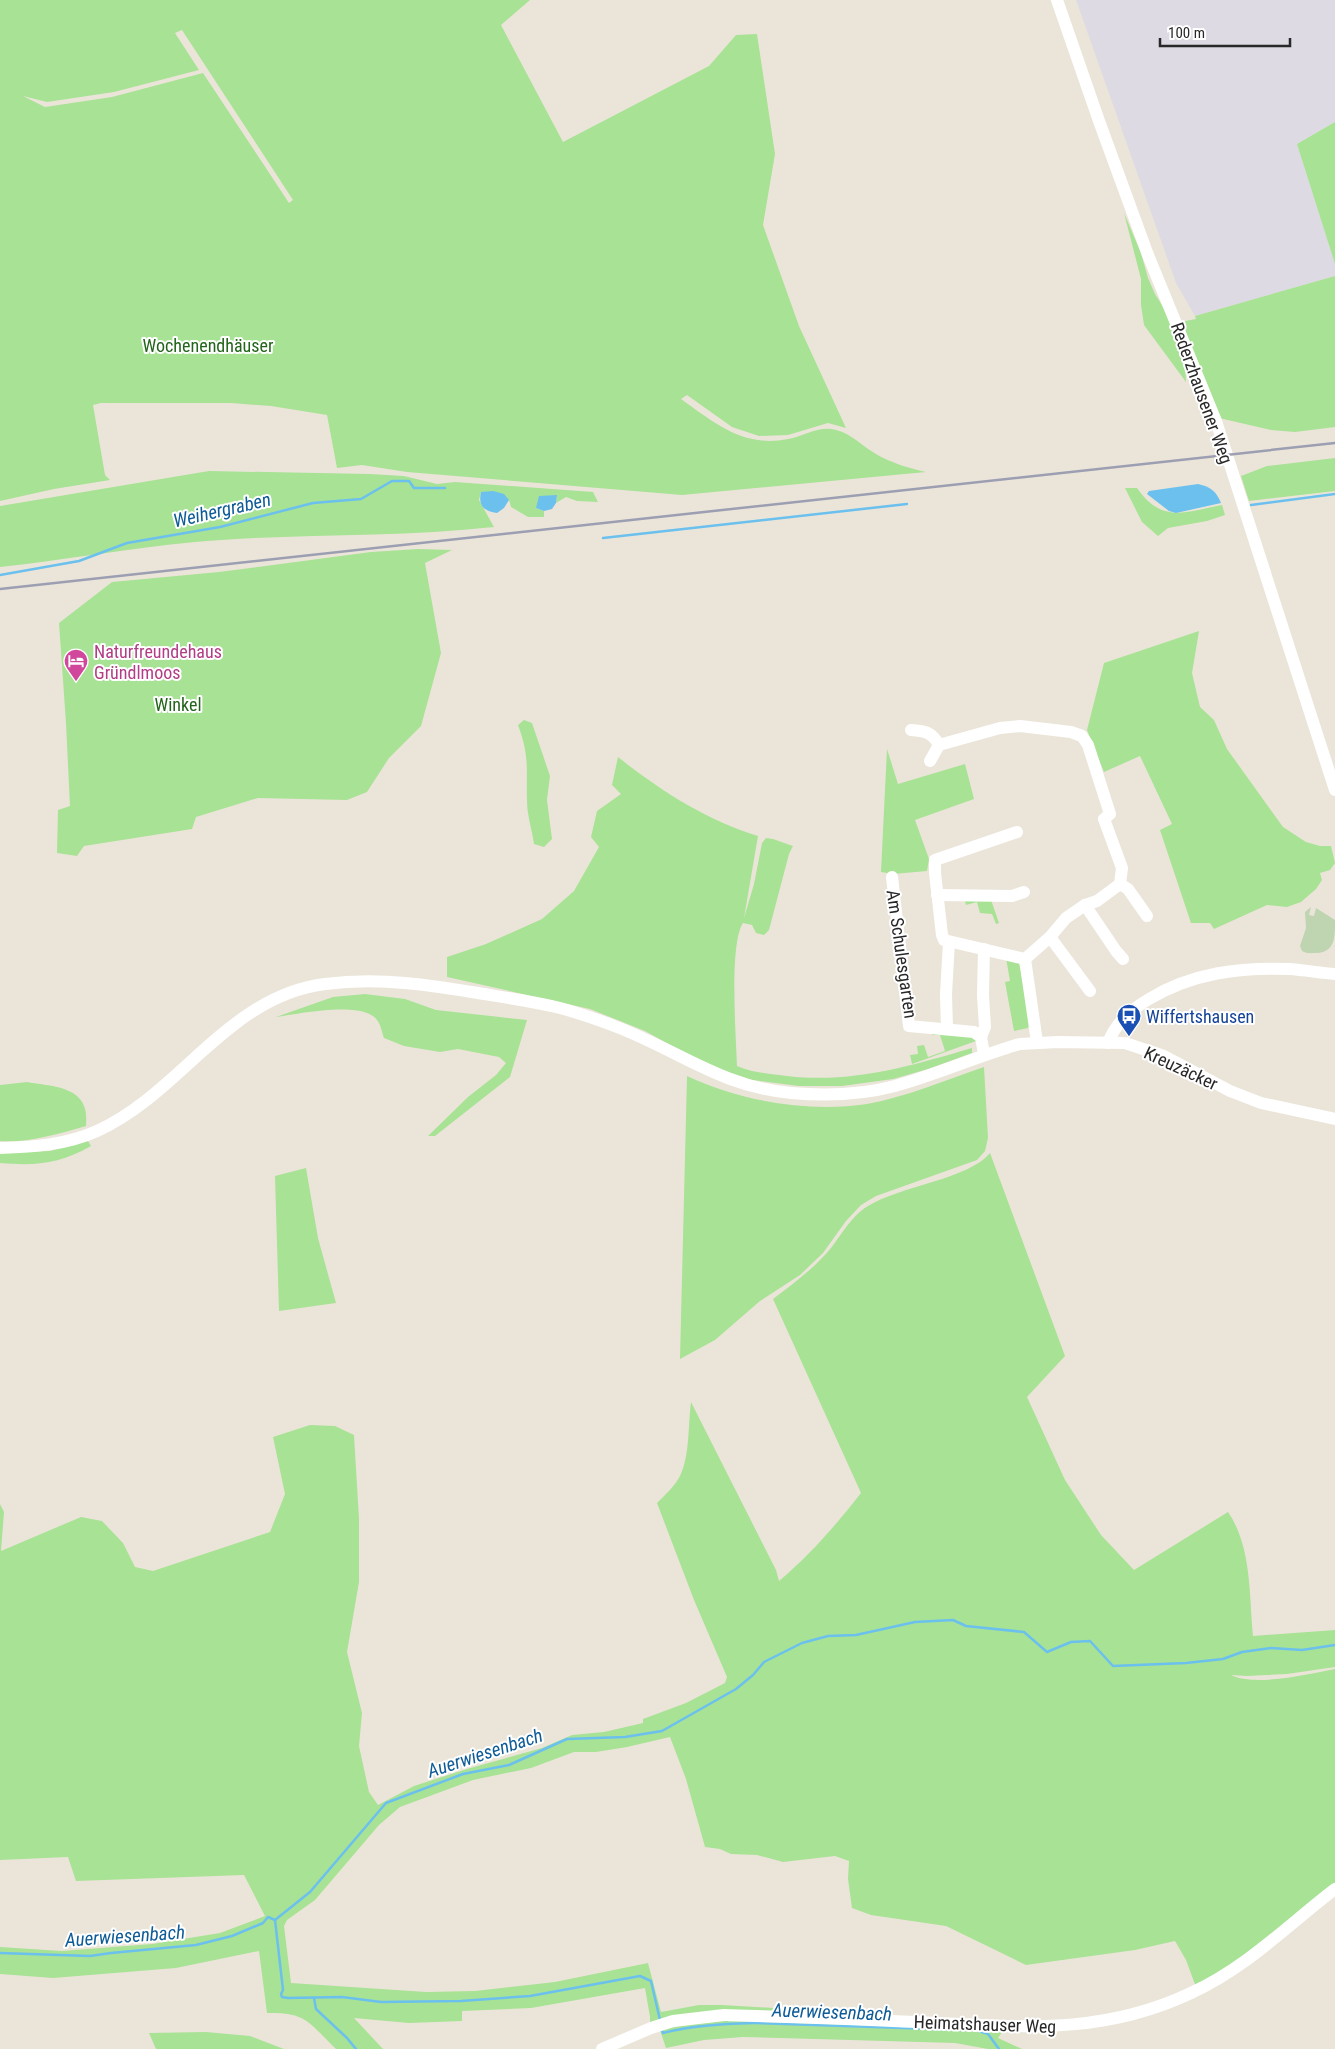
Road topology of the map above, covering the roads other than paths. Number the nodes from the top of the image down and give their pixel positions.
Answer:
1 (1057, 0) edge
2 (911, 730) dead end
3 (939, 745) junction
4 (930, 761) dead end
5 (1335, 790) edge
6 (1017, 832) dead end
7 (892, 876) dead end
8 (1120, 884) junction
9 (1024, 892) dead end
10 (937, 895) junction
11 (1085, 905) junction
12 (1147, 916) dead end
13 (1050, 937) junction
14 (948, 942) junction
15 (984, 950) junction
16 (1025, 959) junction
17 (1123, 959) dead end
18 (1335, 974) edge
19 (1090, 991) dead end
20 (947, 1029) junction
21 (980, 1037) junction
22 (1037, 1042) junction
23 (1108, 1042) junction
24 (984, 1054) junction
25 (1335, 1119) edge
26 (0, 1148) edge
27 (1335, 1889) edge
28 (602, 2049) edge

1 - 5 street, Rederzhausener Weg
2 - 3 street
3 - 4 street
3 - 8 street
6 - 10 street
7 - 20 street, Am Schulesgarten
8 - 11 street
8 - 12 street
9 - 10 street
10 - 14 street
11 - 13 street
11 - 17 street
13 - 16 street
13 - 19 street
14 - 15 street
14 - 20 street, Am Schulesgarten
15 - 16 street
15 - 21 street
16 - 22 street
18 - 23 street
20 - 21 street, Am Schulesgarten
21 - 24 street
22 - 23 street, Kreuzäcker
22 - 24 street, Kreuzäcker
23 - 25 street, Kreuzäcker
24 - 26 street, Kreuzäcker
27 - 28 street, Heimatshauser Weg

